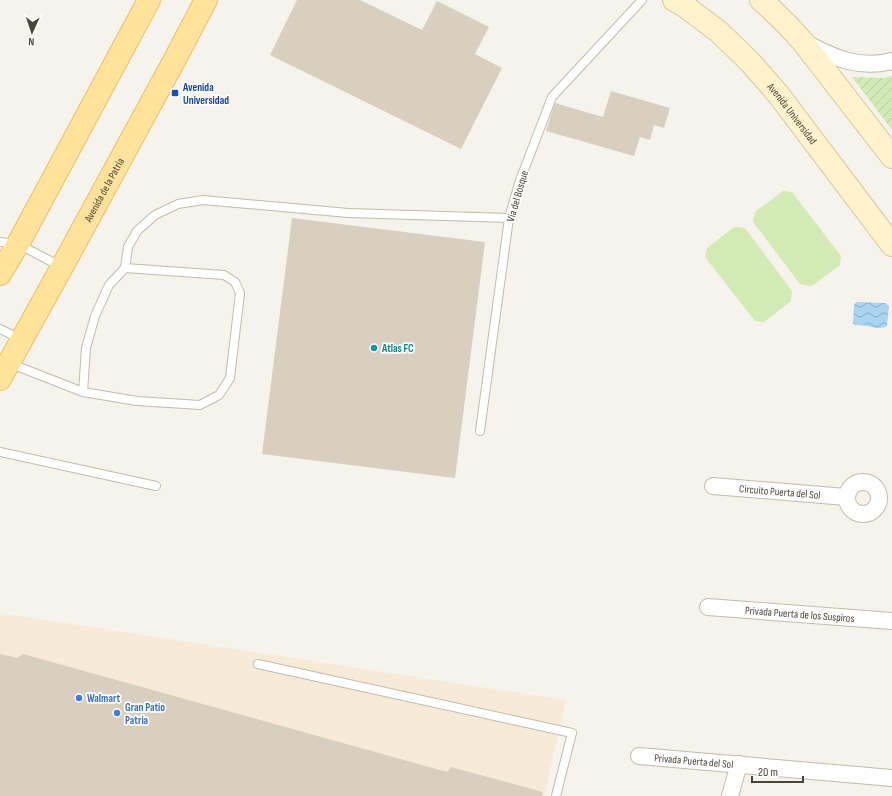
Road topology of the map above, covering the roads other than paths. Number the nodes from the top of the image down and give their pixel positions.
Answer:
1 (149, 0) edge
2 (206, 0) edge
3 (642, 0) edge
4 (674, 0) edge
5 (761, 0) edge
6 (803, 42) junction
7 (892, 61) edge
8 (892, 157) edge
9 (509, 218) junction
10 (885, 220) edge
11 (9, 243) edge
12 (892, 245) edge
13 (62, 267) junction
14 (125, 268) junction
15 (0, 274) edge
16 (0, 329) edge
17 (21, 340) junction
18 (4, 371) edge
19 (83, 392) junction
20 (480, 431) dead end
21 (0, 452) edge
22 (156, 486) dead end
23 (713, 486) dead end
24 (846, 497) junction
25 (886, 499) edge
26 (708, 606) dead end
27 (892, 621) edge
28 (258, 664) dead end
29 (639, 756) dead end
30 (739, 764) junction
31 (892, 778) edge
32 (556, 796) edge
33 (730, 796) edge

1 - 11 main road
2 - 13 main road, Avenida de la Patria
3 - 9 lane, Vía del Bosque
4 - 10 main road, Avenida Universidad
5 - 6 main road
6 - 7 street
6 - 8 main road
9 - 14 lane
9 - 20 lane, Vía del Bosque
10 - 12 main road, Avenida Universidad
11 - 13 lane
11 - 15 main road
13 - 17 main road, Avenida de la Patria
14 - 19 lane
14 - 19 lane
16 - 17 lane
17 - 18 main road, Avenida de la Patria
18 - 19 lane
21 - 22 lane
23 - 24 street, Circuito Puerta del Sol
24 - 25 street
24 - 25 street
26 - 27 street, Privada Puerta de los Suspiros
28 - 32 lane
29 - 30 street, Privada Puerta del Sol
30 - 31 street, Privada Puerta del Sol
30 - 33 street

